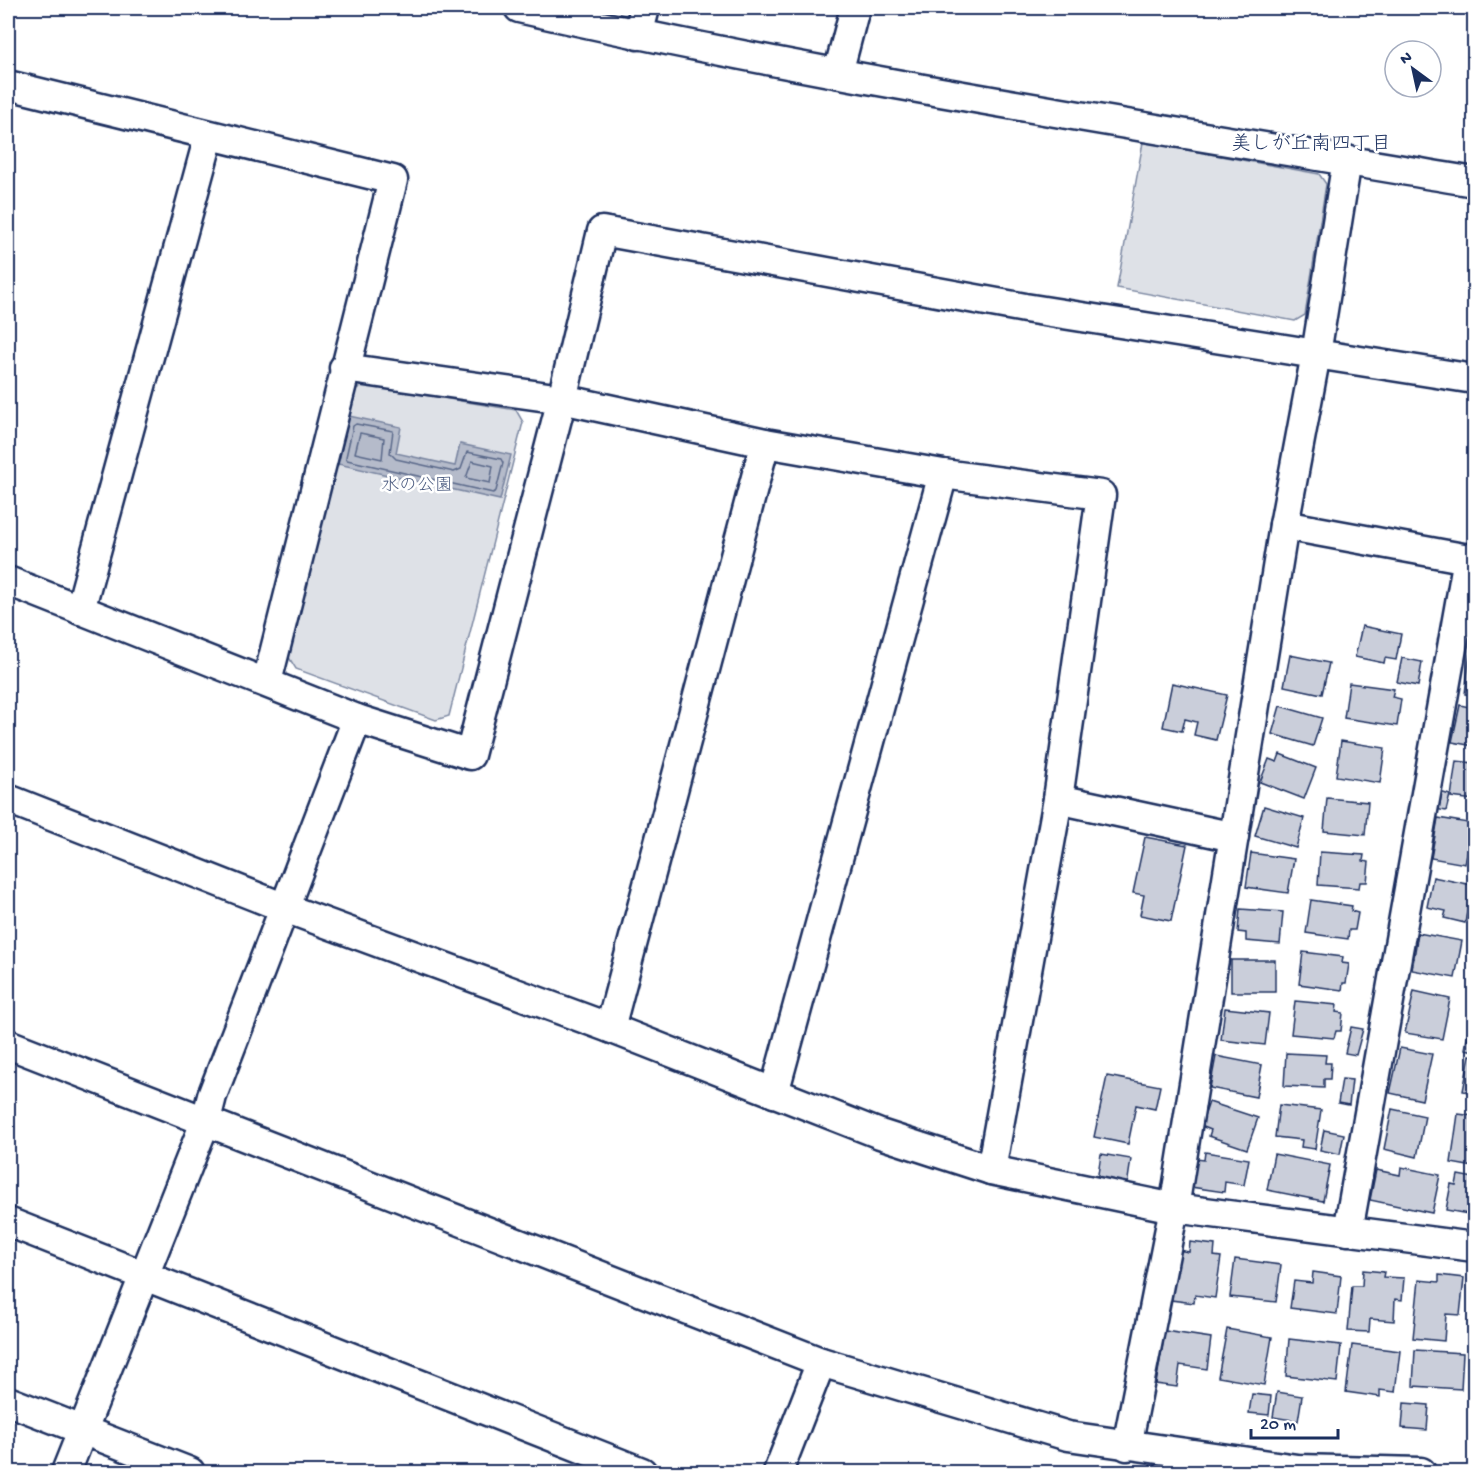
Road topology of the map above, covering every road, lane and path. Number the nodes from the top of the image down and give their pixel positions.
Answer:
1 (519, 8) edge
2 (645, 8) edge
3 (855, 8) edge
4 (638, 35) junction
5 (838, 73) junction
6 (10, 93) edge
7 (208, 136) junction
8 (1347, 160) junction
9 (1474, 182) edge
10 (1316, 354) junction
11 (344, 368) junction
12 (1474, 379) edge
13 (562, 399) junction
14 (765, 443) junction
15 (943, 474) junction
16 (1284, 525) junction
17 (1471, 559) edge
18 (8, 581) edge
19 (80, 610) junction
20 (267, 682) junction
21 (357, 719) junction
22 (8, 799) edge
23 (1058, 800) junction
24 (1234, 837) junction
25 (285, 908) junction
26 (610, 1028) junction
27 (8, 1044) edge
28 (774, 1093) junction
29 (206, 1120) junction
30 (991, 1170) junction
31 (1174, 1208) junction
32 (8, 1222) edge
33 (1348, 1231) junction
34 (1474, 1246) edge
35 (143, 1274) junction
36 (821, 1362) junction
37 (8, 1401) edge
38 (83, 1431) junction
39 (1127, 1446) junction
40 (1297, 1471) edge
41 (66, 1473) edge
42 (190, 1473) edge
43 (642, 1473) edge
44 (777, 1473) edge
45 (1421, 1473) edge

1 - 4 street
2 - 4 street
3 - 5 street
4 - 5 street
5 - 8 street
6 - 7 street
7 - 11 street
7 - 19 street
8 - 9 street
8 - 10 street
10 - 12 street
10 - 13 street
10 - 16 street
11 - 13 street
11 - 20 street
13 - 14 street
13 - 21 street
14 - 15 street
14 - 26 street
15 - 23 street
15 - 28 street
16 - 17 street
16 - 24 street
17 - 33 street
18 - 19 street
19 - 20 street
20 - 21 street
21 - 25 street
22 - 25 street
23 - 24 street
23 - 30 street
24 - 31 street
25 - 26 street
25 - 29 street
26 - 28 street
27 - 29 street
28 - 30 street
29 - 35 street
29 - 36 street
30 - 31 street
31 - 33 street
31 - 39 street
32 - 35 street
33 - 34 street
35 - 38 street
35 - 43 street
36 - 39 street
36 - 44 street
37 - 38 street
38 - 41 street
38 - 42 street
39 - 40 street
40 - 45 street

